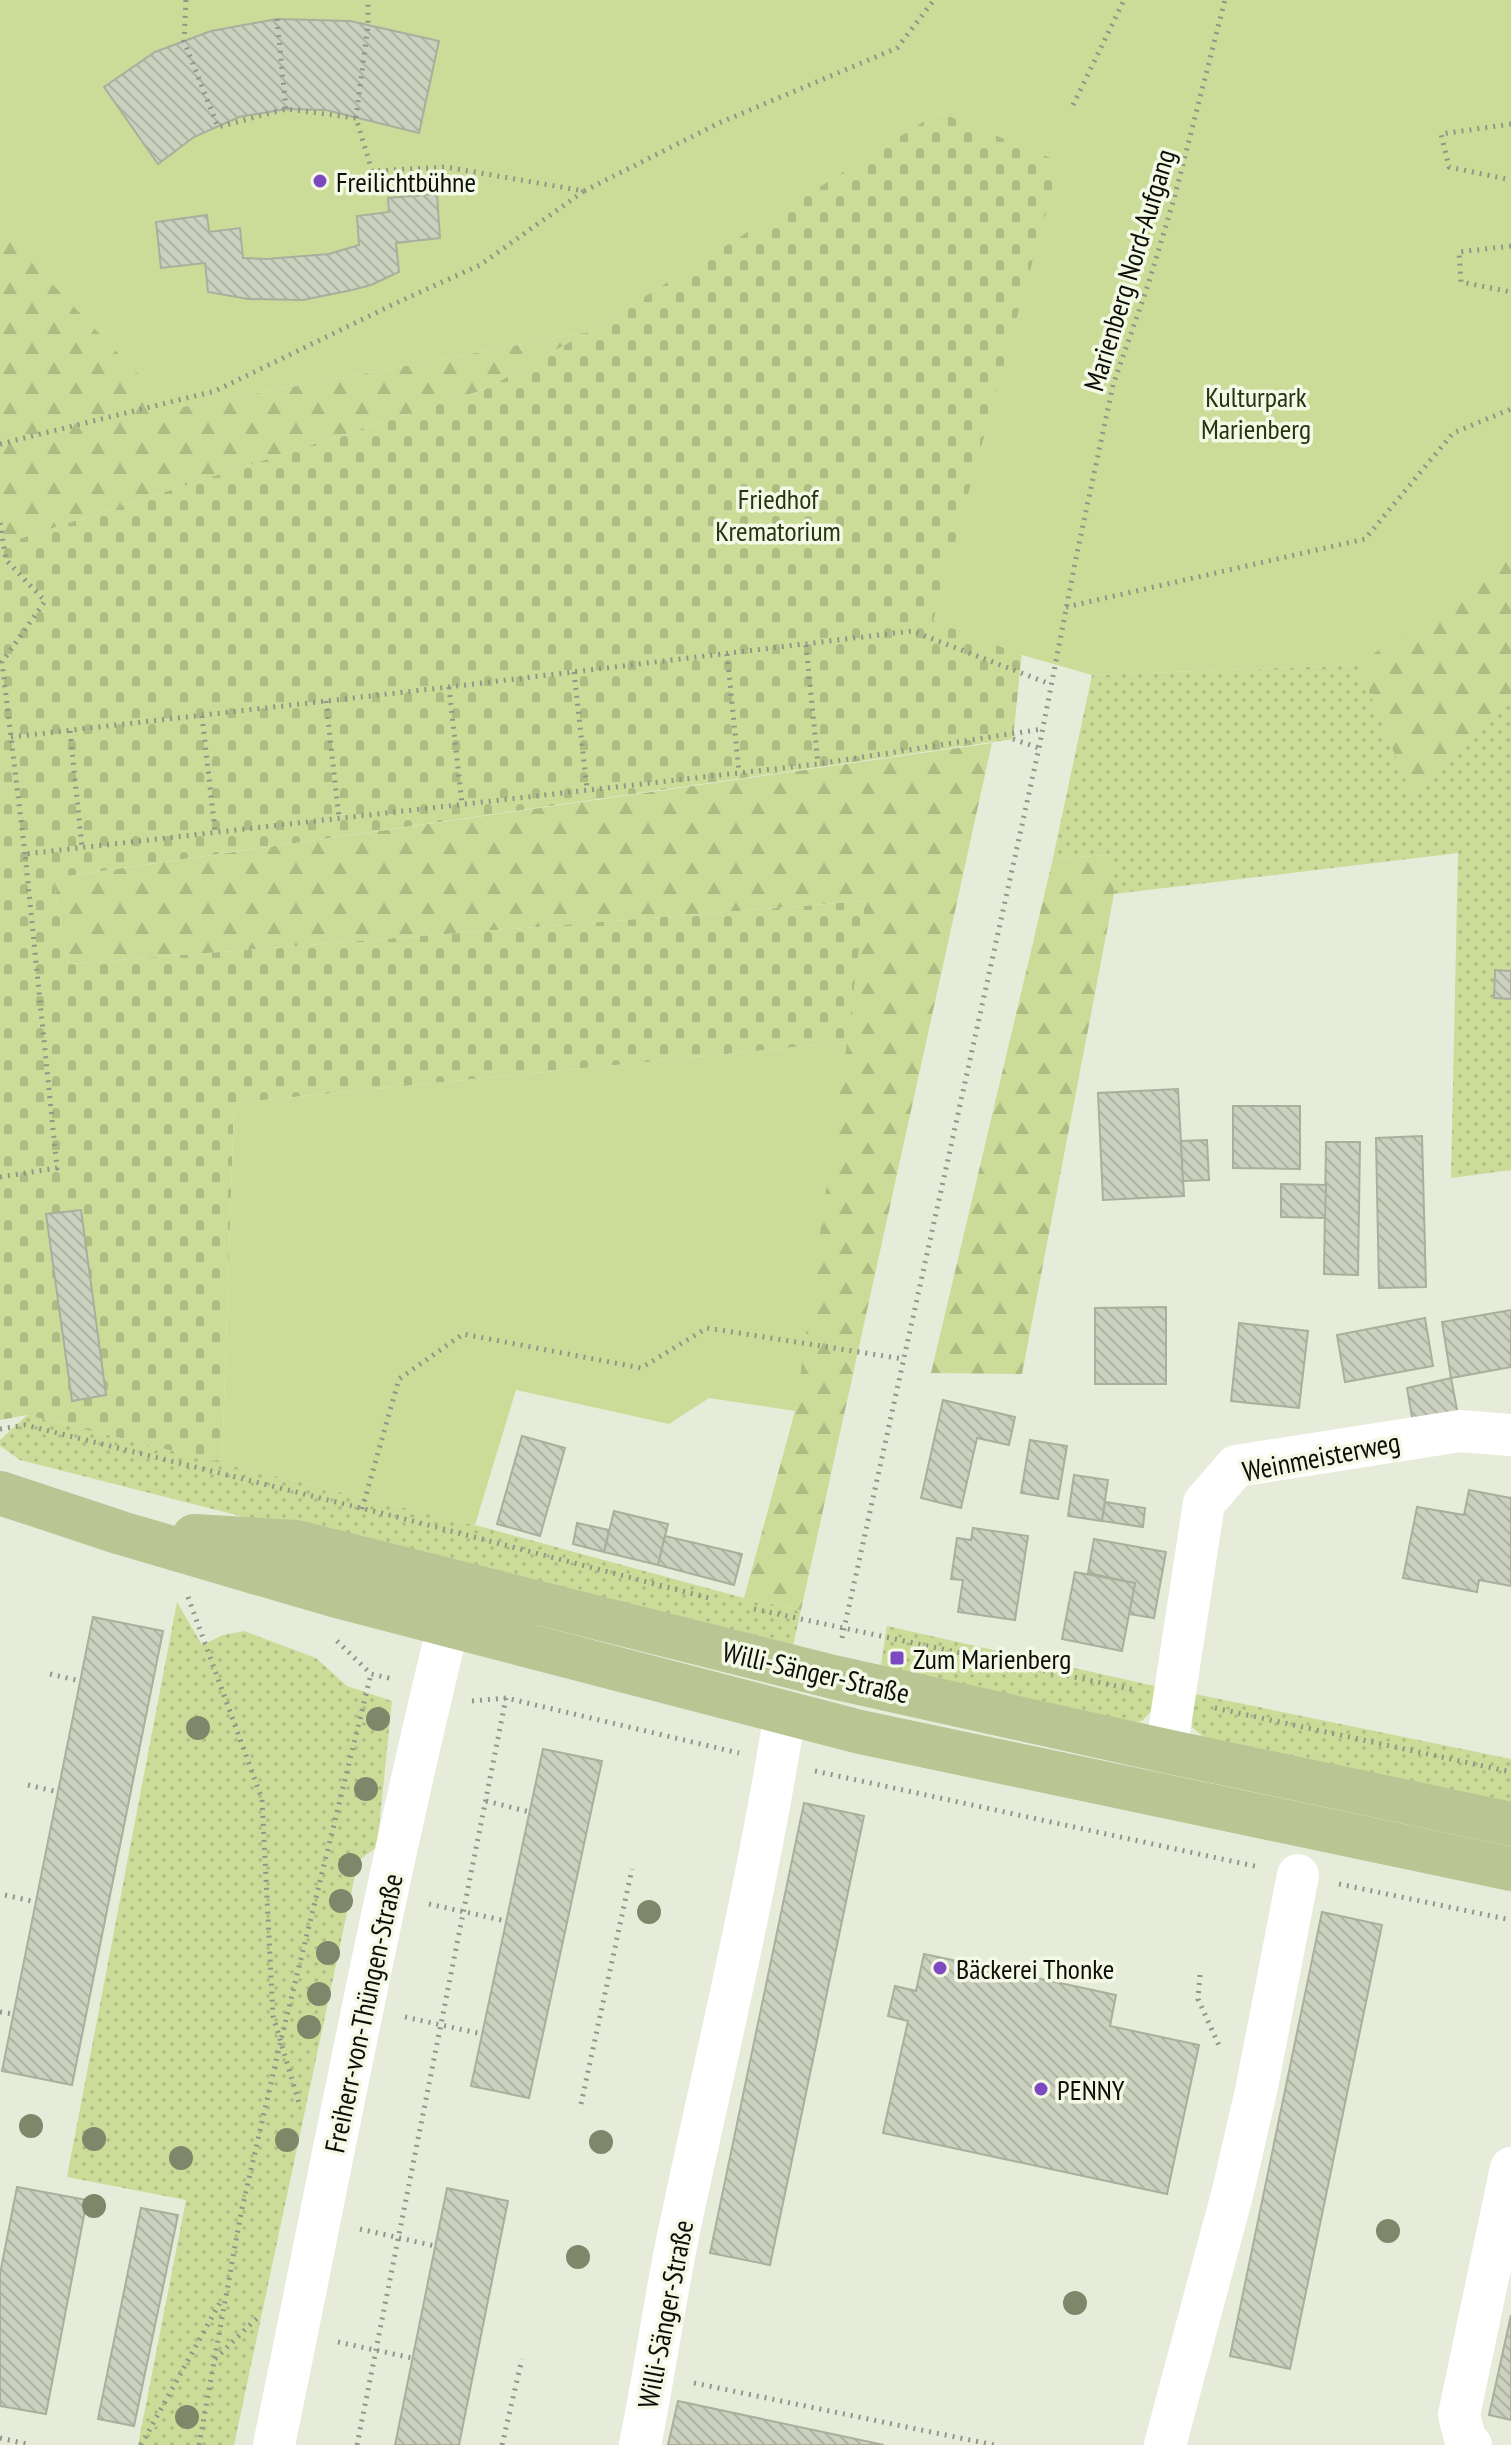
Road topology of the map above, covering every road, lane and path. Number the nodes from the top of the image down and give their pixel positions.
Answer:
1 (186, 0) edge
2 (368, 0) edge
3 (934, 0) edge
4 (1124, 0) edge
5 (1225, 0) edge
6 (277, 19) dead end
7 (1073, 105) dead end
8 (286, 109) junction
9 (356, 118) junction
10 (1511, 124) edge
11 (1511, 180) edge
12 (584, 191) junction
13 (1511, 246) edge
14 (1511, 292) edge
15 (1511, 409) edge
16 (0, 444) edge
17 (0, 523) edge
18 (1066, 607) junction
19 (806, 645) junction
20 (727, 654) junction
21 (574, 672) junction
22 (1050, 684) junction
23 (449, 687) junction
24 (326, 701) junction
25 (202, 716) junction
26 (1042, 729) junction
27 (70, 731) junction
28 (11, 737) junction
29 (1013, 739) dead end
30 (1039, 748) junction
31 (818, 764) junction
32 (739, 772) junction
33 (587, 789) junction
34 (462, 804) junction
35 (339, 818) junction
36 (215, 831) junction
37 (82, 847) junction
38 (25, 854) junction
39 (0, 1177) edge
40 (903, 1359) junction
41 (0, 1429) edge
42 (1511, 1435) edge
43 (0, 1493) edge
44 (363, 1508) junction
45 (184, 1585) dead end
46 (712, 1599) dead end
47 (454, 1604) junction
48 (742, 1607) dead end
49 (844, 1628) junction
50 (50, 1674) dead end
51 (371, 1674) dead end
52 (833, 1677) junction
53 (80, 1681) dead end
54 (506, 1698) dead end
55 (1174, 1698) junction
56 (785, 1713) junction
57 (1166, 1751) junction
58 (1511, 1772) edge
59 (28, 1785) dead end
60 (58, 1792) dead end
61 (486, 1801) junction
62 (530, 1812) dead end
63 (1511, 1824) edge
64 (632, 1869) dead end
65 (1511, 1869) edge
66 (1298, 1875) dead end
67 (5, 1895) dead end
68 (36, 1902) dead end
69 (429, 1904) dead end
70 (464, 1912) junction
71 (506, 1921) dead end
72 (1200, 1975) dead end
73 (0, 2012) edge
74 (13, 2014) dead end
75 (405, 2017) dead end
76 (441, 2026) junction
77 (482, 2034) dead end
78 (280, 2044) junction
79 (1256, 2091) junction
80 (581, 2104) dead end
81 (1511, 2168) edge
82 (360, 2229) dead end
83 (399, 2238) junction
84 (435, 2246) dead end
85 (225, 2295) junction
86 (338, 2342) dead end
87 (376, 2350) junction
88 (412, 2358) dead end
89 (522, 2359) dead end
90 (654, 2375) junction
91 (1465, 2430) edge
92 (0, 2438) edge
93 (31, 2445) edge
94 (141, 2445) edge
95 (199, 2445) edge
96 (274, 2445) edge
97 (357, 2445) edge
98 (502, 2445) edge
99 (640, 2445) edge
100 (994, 2445) edge
101 (1165, 2445) edge

1 - 8 path
2 - 9 path
3 - 12 path
4 - 7 path
5 - 18 path, Marienberg Nord-Aufgang
6 - 8 path
8 - 9 path
9 - 12 path
10 - 11 path
12 - 16 path
13 - 14 path
15 - 18 path
17 - 28 path
18 - 22 path, Marienberg Nord-Aufgang
19 - 20 path
19 - 22 path
19 - 31 path
20 - 21 path
20 - 32 path
21 - 23 path
21 - 33 path
22 - 26 path, Marienberg Nord-Aufgang
23 - 24 path
23 - 34 path
24 - 25 path
24 - 35 path
25 - 27 path
25 - 36 path
26 - 30 path, Marienberg Nord-Aufgang
26 - 31 path
27 - 28 path
27 - 37 path
28 - 38 path
29 - 30 path
30 - 40 path, Marienberg Nord-Aufgang
31 - 32 path
32 - 33 path
33 - 34 path
34 - 35 path
35 - 36 path
36 - 37 path
37 - 38 path
38 - 39 path
40 - 44 path
40 - 49 path, Marienberg Nord-Aufgang
41 - 44 path
42 - 55 street, Weinmeisterweg
43 - 47 main road, Willi-Sänger-Straße
44 - 46 path
45 - 78 path
47 - 52 main road, Willi-Sänger-Straße
47 - 56 main road, Willi-Sänger-Straße
47 - 96 street, Freiherr-von-Thüngen-Straße
48 - 49 path
49 - 52 path, Marienberg Nord-Aufgang
49 - 55 path
50 - 53 path
51 - 78 path
52 - 57 main road, Willi-Sänger-Straße
54 - 61 path
55 - 57 street, Weinmeisterweg
55 - 58 path
56 - 65 main road, Willi-Sänger-Straße
56 - 90 street, Willi-Sänger-Straße
57 - 63 main road, Willi-Sänger-Straße
59 - 60 path
61 - 62 path
61 - 70 path
64 - 80 path
66 - 79 street
67 - 68 path
69 - 70 path
70 - 71 path
70 - 76 path
72 - 79 path
73 - 74 path
75 - 76 path
76 - 77 path
76 - 83 path
78 - 85 path
79 - 101 street
81 - 91 street
82 - 83 path
83 - 84 path
83 - 87 path
85 - 94 path
85 - 95 path
86 - 87 path
87 - 88 path
87 - 97 path
89 - 98 path
90 - 99 street, Willi-Sänger-Straße
90 - 100 path
92 - 93 path

